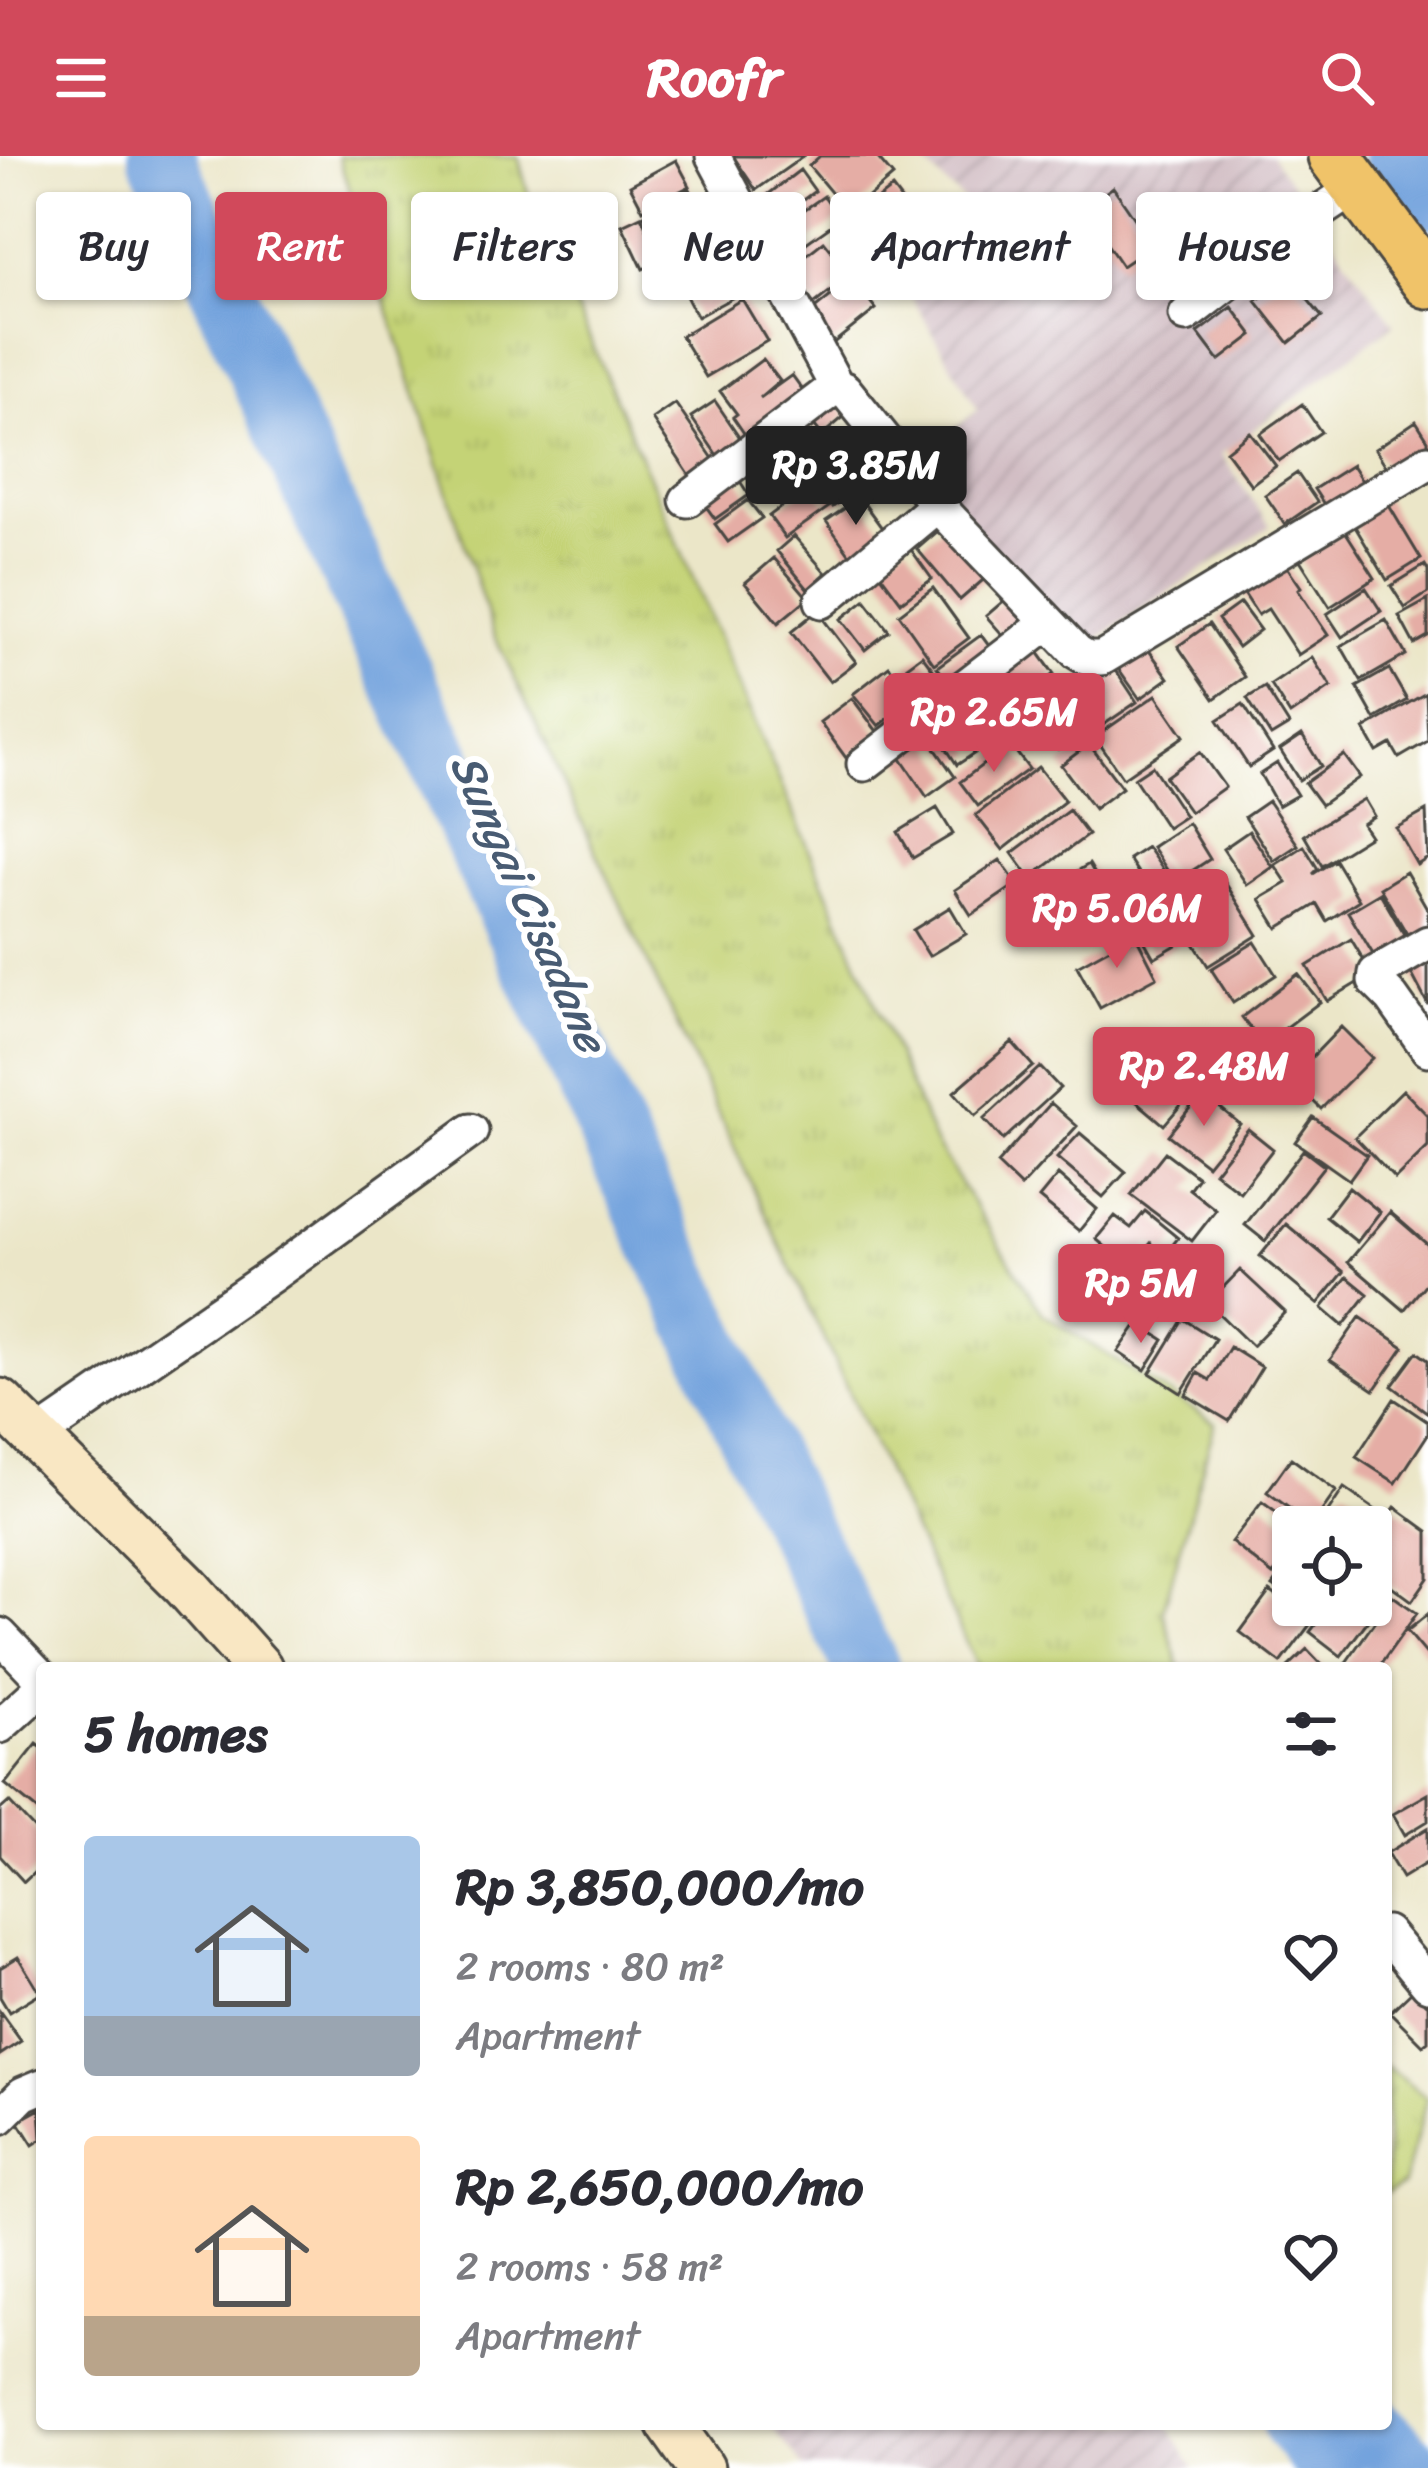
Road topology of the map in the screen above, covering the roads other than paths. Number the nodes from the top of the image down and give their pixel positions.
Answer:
1 (713, 156) edge
2 (1346, 172) edge
3 (1428, 282) edge
4 (1186, 314) dead end
5 (837, 387) junction
6 (1428, 462) edge
7 (688, 500) dead end
8 (937, 505) junction
9 (822, 601) dead end
10 (1048, 623) junction
11 (864, 764) dead end
12 (1428, 943) edge
13 (1428, 1049) edge
14 (471, 1131) dead end
15 (0, 1402) edge
16 (35, 1438) junction
17 (0, 1635) edge
18 (254, 1662) edge
19 (36, 1673) edge
20 (36, 1693) edge
21 (0, 1726) edge
22 (1392, 1940) edge
23 (1428, 1984) edge
24 (36, 2089) edge
25 (0, 2117) edge
26 (674, 2430) edge
27 (700, 2468) edge

1 - 5 street
2 - 3 main road
2 - 4 street
5 - 7 street
5 - 8 street
6 - 10 street
8 - 9 street
8 - 10 street
10 - 11 street
12 - 13 street
14 - 16 street
15 - 16 street
16 - 18 street
17 - 19 street
20 - 21 street
22 - 23 street
24 - 25 street
26 - 27 street

